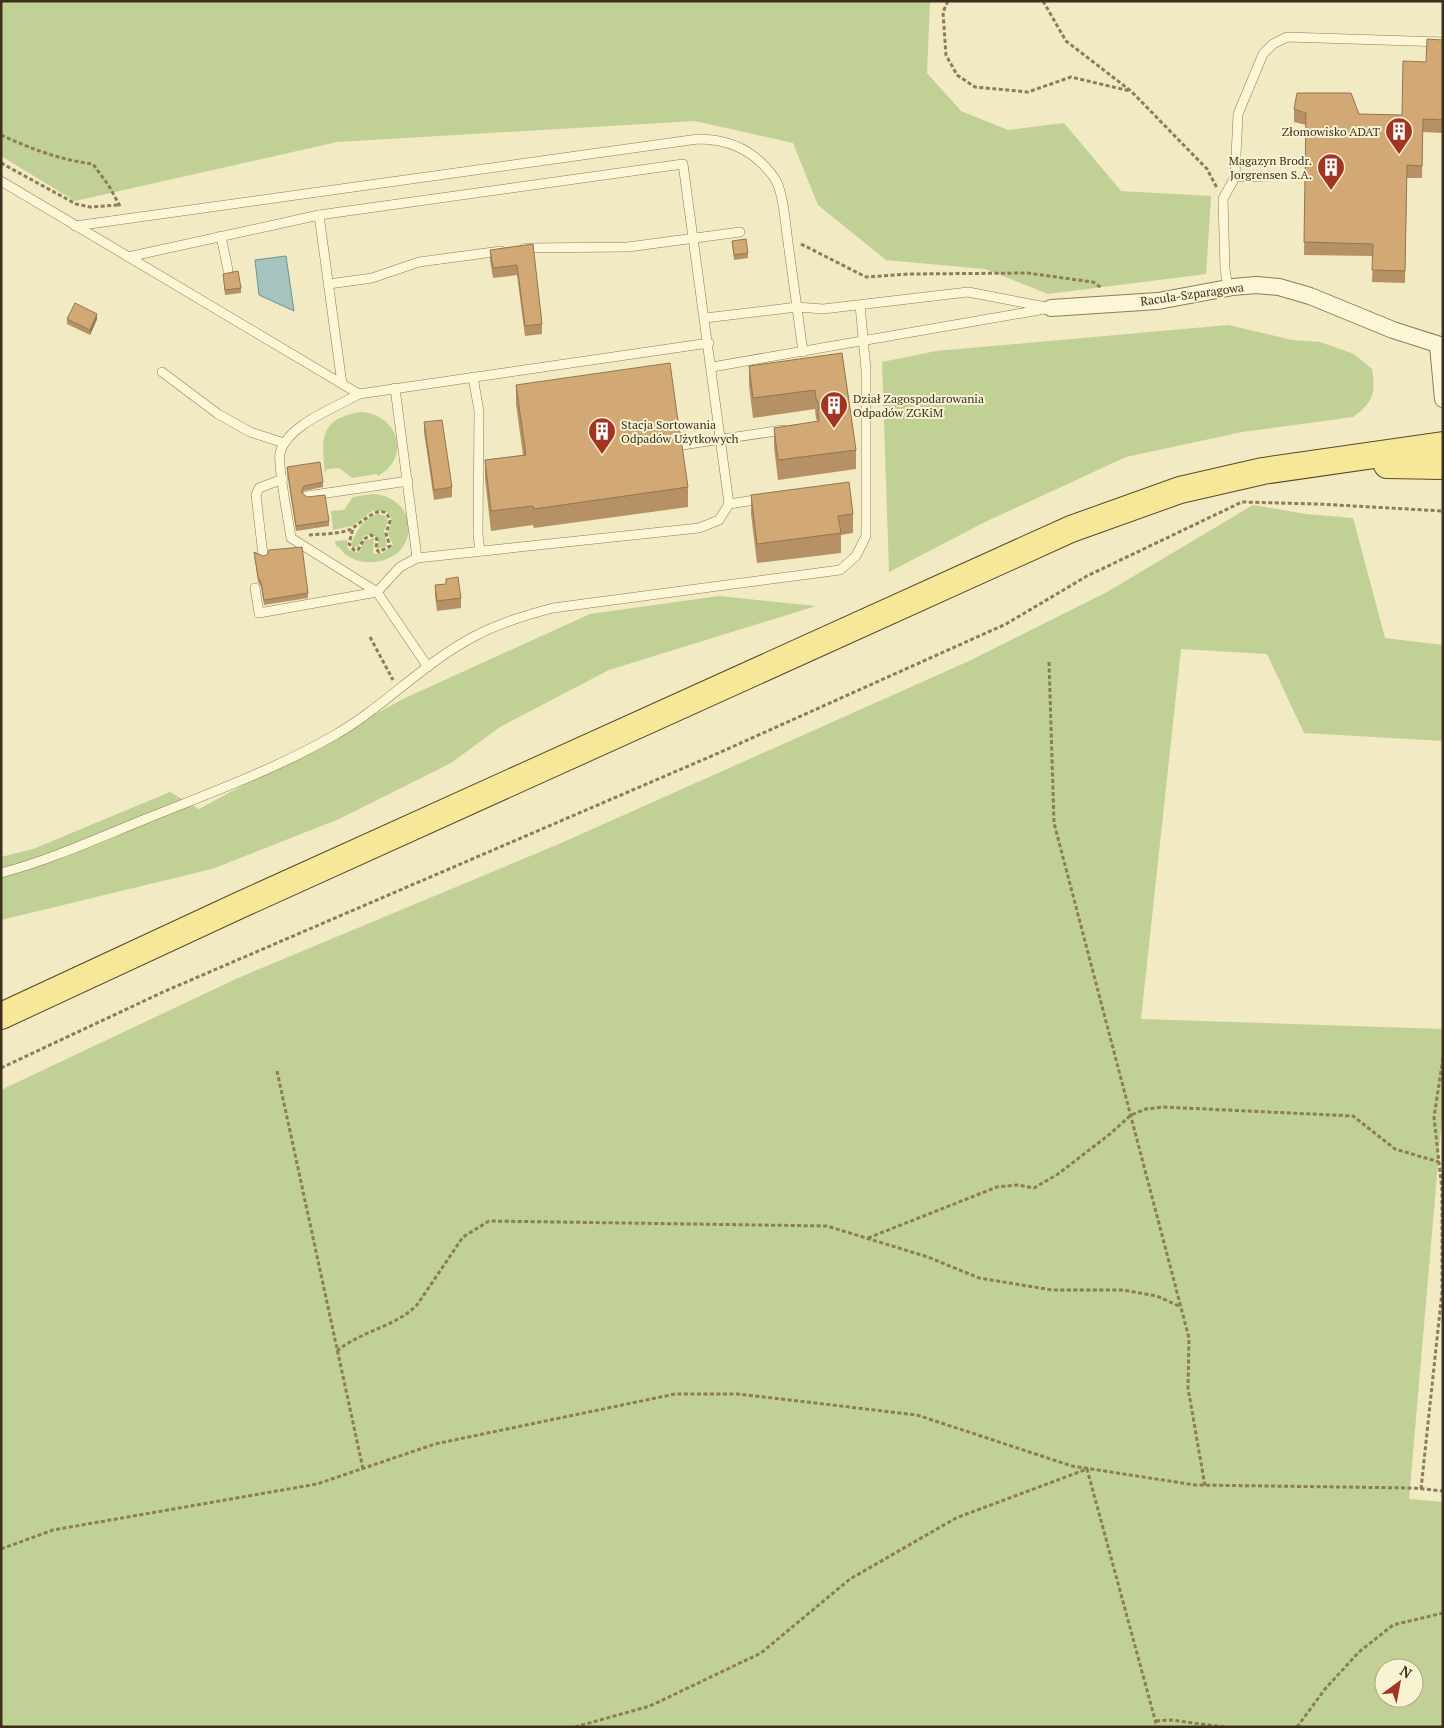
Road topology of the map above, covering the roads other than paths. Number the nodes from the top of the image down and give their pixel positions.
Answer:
1 (1443, 42) edge
2 (1271, 176) dead end
3 (1235, 177) junction
4 (1, 181) edge
5 (319, 215) junction
6 (75, 226) junction
7 (740, 232) dead end
8 (221, 236) junction
9 (694, 238) junction
10 (128, 257) junction
11 (228, 270) dead end
12 (329, 284) junction
13 (1228, 288) junction
14 (860, 305) junction
15 (797, 307) junction
16 (1051, 308) junction
17 (705, 318) junction
18 (864, 340) junction
19 (709, 343) junction
20 (1441, 344) edge
21 (803, 352) junction
22 (712, 366) junction
23 (162, 372) dead end
24 (473, 377) junction
25 (342, 384) junction
26 (395, 388) junction
27 (359, 394) junction
28 (1443, 400) edge
29 (795, 428) edge
30 (721, 439) junction
31 (284, 443) junction
32 (682, 445) edge
33 (1443, 445) edge
34 (1329, 461) junction
35 (1443, 466) edge
36 (283, 479) junction
37 (408, 481) junction
38 (307, 496) edge
39 (768, 497) edge
40 (729, 504) junction
41 (480, 551) junction
42 (263, 555) edge
43 (417, 558) junction
44 (254, 588) dead end
45 (377, 592) junction
46 (428, 667) junction
47 (1, 873) edge
48 (1, 1016) edge

1 - 3 lane
2 - 3 lane
3 - 13 lane
4 - 6 lane
5 - 8 lane
5 - 9 lane
5 - 12 lane
6 - 10 lane
6 - 15 lane
7 - 9 lane
8 - 10 lane
8 - 11 lane
9 - 12 lane
9 - 17 lane
10 - 25 lane
12 - 25 lane
13 - 16 street, Racula-Szparagowa
13 - 20 street, Racula-Szparagowa
14 - 15 lane
14 - 16 lane
14 - 18 lane
15 - 17 lane
15 - 21 lane
16 - 18 lane
17 - 19 lane
18 - 21 lane
18 - 46 lane
19 - 22 lane
19 - 24 lane
20 - 28 street
21 - 22 lane
22 - 30 lane
23 - 31 lane
24 - 26 lane
24 - 41 lane
25 - 27 lane
26 - 27 lane
26 - 37 lane
27 - 31 lane
29 - 30 lane
30 - 32 lane
30 - 40 lane
31 - 36 lane
33 - 34 main road
34 - 35 main road
34 - 48 main road
36 - 42 lane
36 - 45 lane
37 - 38 lane
37 - 43 lane
39 - 40 lane
40 - 41 lane
41 - 43 lane
43 - 45 lane
44 - 45 lane
45 - 46 lane
46 - 47 lane

